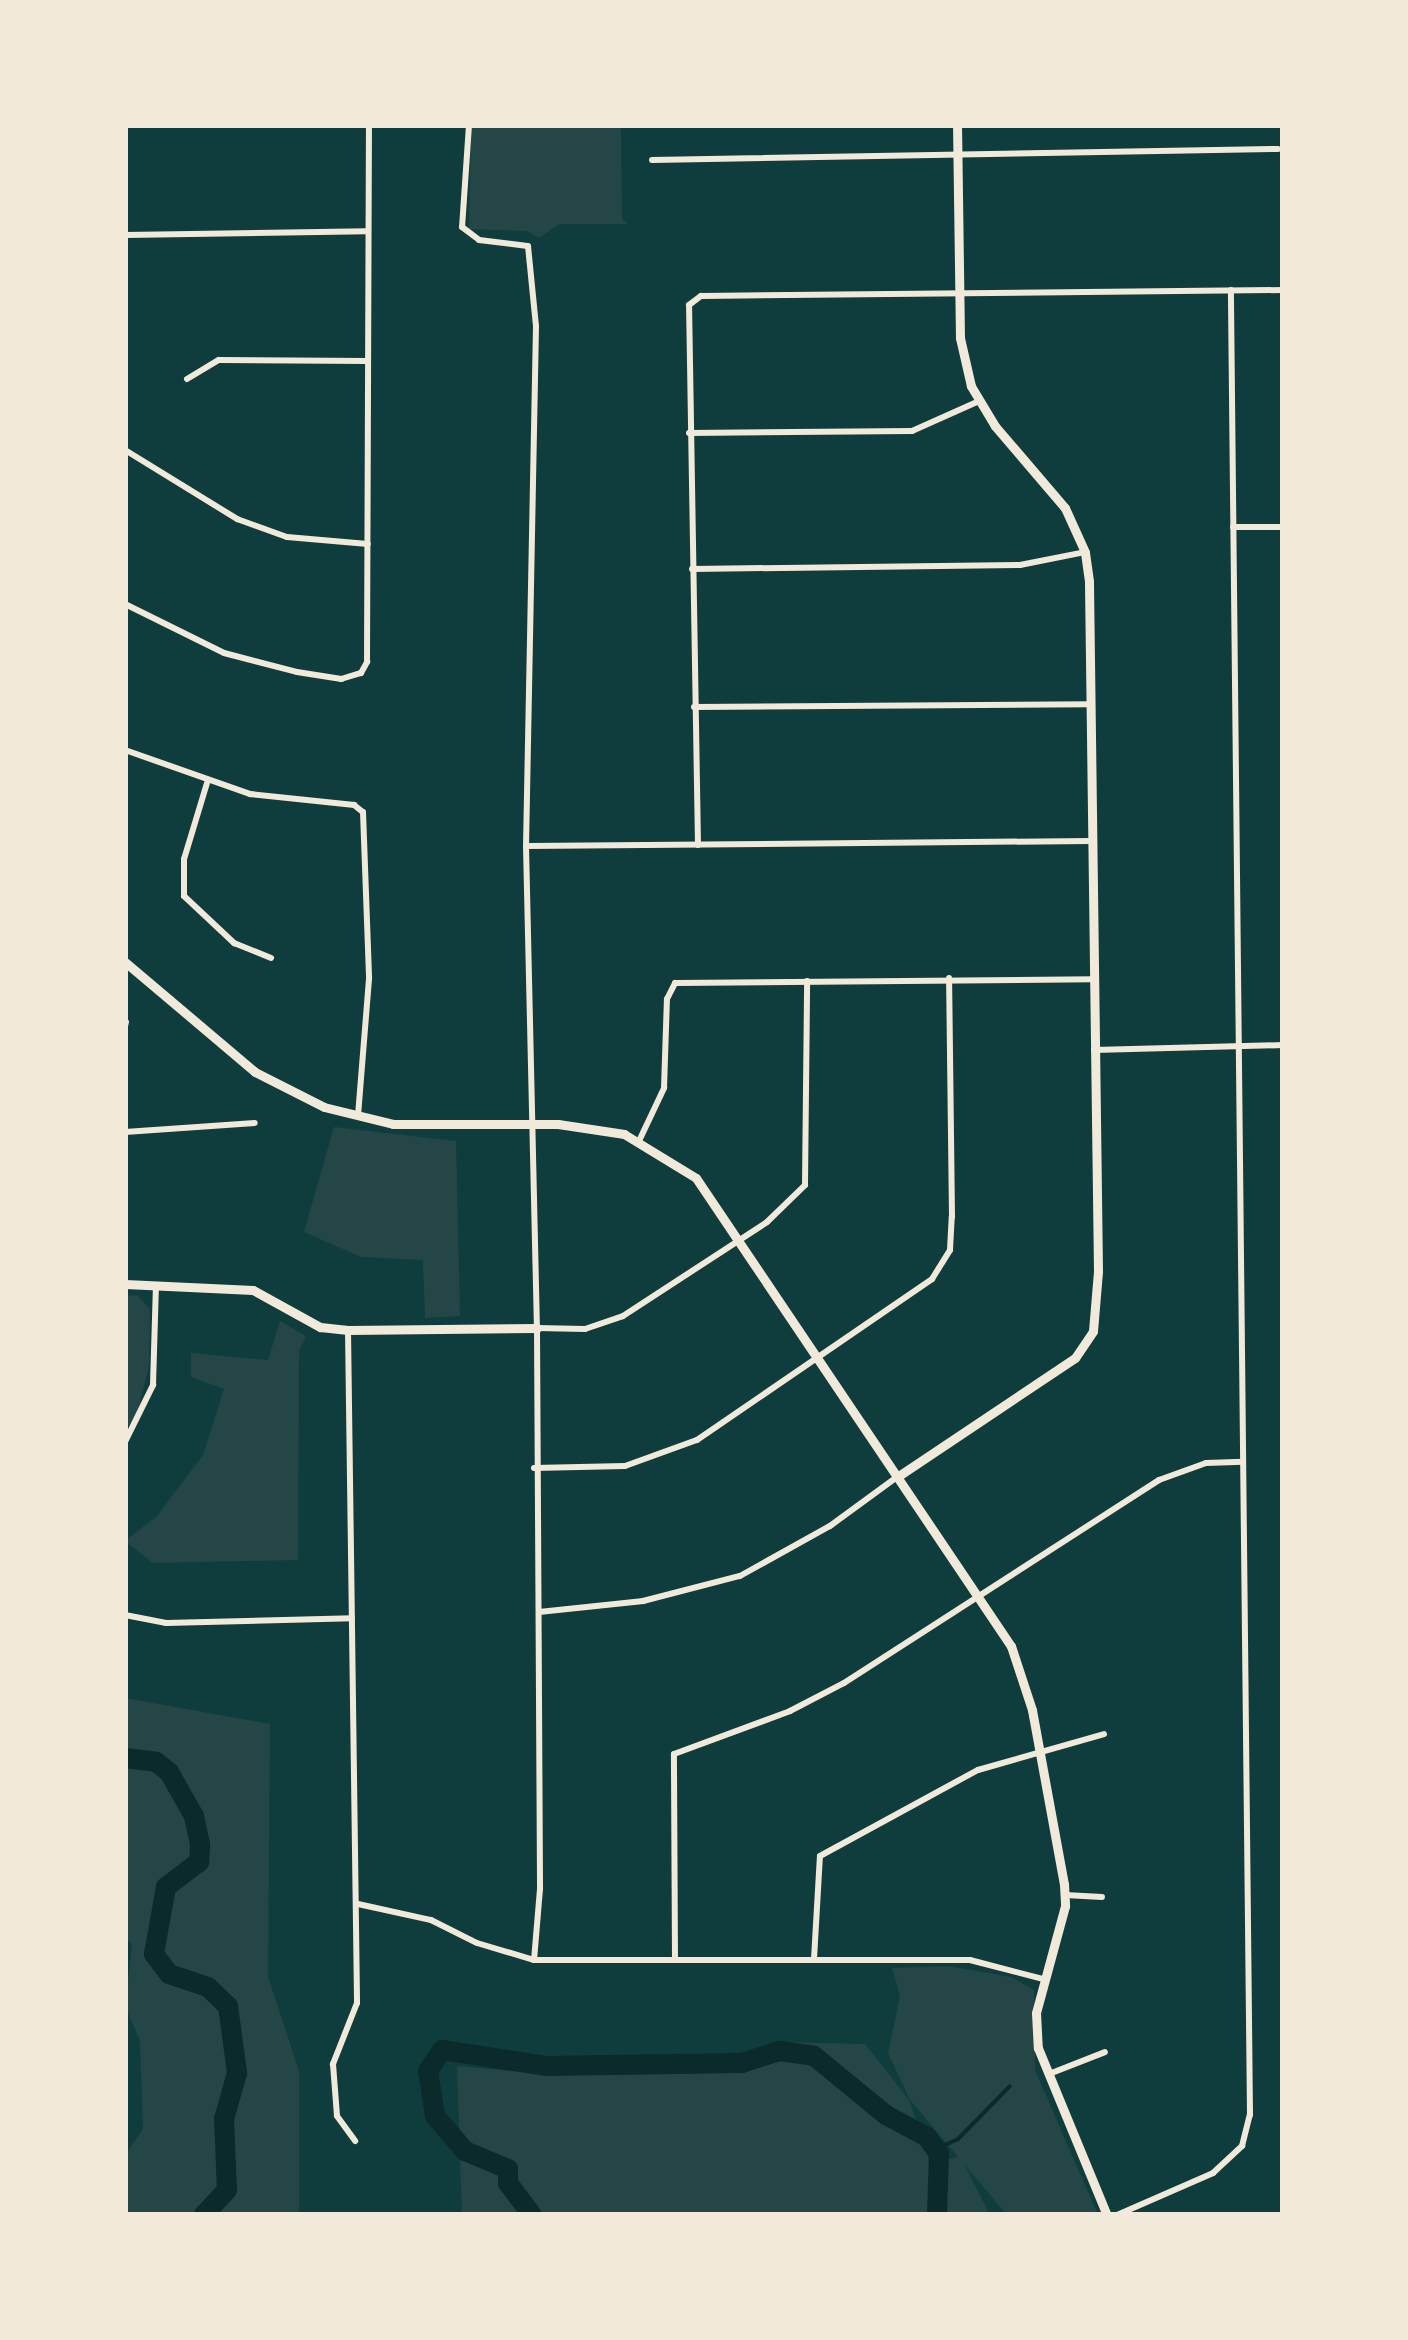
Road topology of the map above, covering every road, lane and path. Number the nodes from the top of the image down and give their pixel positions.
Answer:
1 (368, 125) edge
2 (469, 125) edge
3 (958, 125) edge
4 (1278, 149) dead end
5 (958, 154) junction
6 (652, 160) dead end
7 (367, 231) junction
8 (125, 235) edge
9 (1230, 290) junction
10 (1283, 290) edge
11 (959, 293) junction
12 (368, 361) junction
13 (187, 379) dead end
14 (979, 401) junction
15 (690, 434) junction
16 (125, 450) edge
17 (1233, 527) junction
18 (1283, 527) edge
19 (368, 544) junction
20 (1086, 552) junction
21 (692, 569) junction
22 (125, 604) edge
23 (1090, 704) junction
24 (694, 707) junction
25 (125, 750) edge
26 (207, 782) junction
27 (1090, 841) junction
28 (698, 845) junction
29 (526, 846) junction
30 (271, 958) dead end
31 (125, 962) edge
32 (949, 978) junction
33 (1093, 979) junction
34 (808, 980) junction
35 (1239, 1045) junction
36 (1283, 1045) edge
37 (1094, 1050) junction
38 (358, 1117) junction
39 (255, 1123) dead end
40 (532, 1125) junction
41 (125, 1132) edge
42 (639, 1141) junction
43 (740, 1237) junction
44 (125, 1284) edge
45 (156, 1284) junction
46 (537, 1328) junction
47 (348, 1330) junction
48 (820, 1357) junction
49 (125, 1442) edge
50 (1243, 1462) junction
51 (534, 1468) junction
52 (897, 1477) junction
53 (978, 1596) junction
54 (539, 1612) junction
55 (125, 1615) edge
56 (352, 1618) junction
57 (1104, 1734) dead end
58 (1041, 1750) junction
59 (1064, 1895) junction
60 (1102, 1897) dead end
61 (358, 1904) junction
62 (814, 1959) junction
63 (534, 1960) junction
64 (675, 1960) junction
65 (1043, 1979) junction
66 (1105, 2052) dead end
67 (1048, 2074) junction
68 (354, 2142) dead end
69 (1107, 2215) edge
70 (1117, 2215) edge

1 - 7 street
2 - 29 street
3 - 5 street
4 - 5 street
5 - 6 street
5 - 11 street
7 - 8 street
7 - 12 street
9 - 10 street
9 - 11 street
9 - 17 street
11 - 14 street
11 - 15 street
12 - 13 street
12 - 19 street
14 - 15 street
14 - 20 street
15 - 21 street
16 - 19 street
17 - 18 street
17 - 35 street
19 - 22 street
20 - 21 street
20 - 23 street
21 - 24 street
23 - 24 street
23 - 27 street
24 - 28 street
25 - 26 street
26 - 30 street
26 - 38 street
27 - 28 street
27 - 33 street
28 - 29 street
29 - 40 street
31 - 38 street
32 - 33 street
32 - 34 street
32 - 48 street
33 - 37 street
34 - 42 street
34 - 43 street
35 - 36 street
35 - 37 street
35 - 50 street
37 - 52 street
38 - 40 street
39 - 41 street
40 - 42 street
40 - 46 street
42 - 43 street
43 - 46 street
43 - 48 street
44 - 45 street
45 - 47 street
45 - 49 street
46 - 47 street
46 - 51 street
47 - 56 street
48 - 51 street
48 - 52 street
50 - 53 street
50 - 70 street
51 - 54 street
52 - 53 street
52 - 54 street
53 - 58 street
53 - 64 street
54 - 63 street
55 - 56 street
56 - 61 street
57 - 58 street
58 - 59 street
58 - 62 street
59 - 60 street
59 - 65 street
61 - 63 street
61 - 68 street
62 - 64 street
62 - 65 street
63 - 64 street
65 - 67 street
66 - 67 street
67 - 69 street

